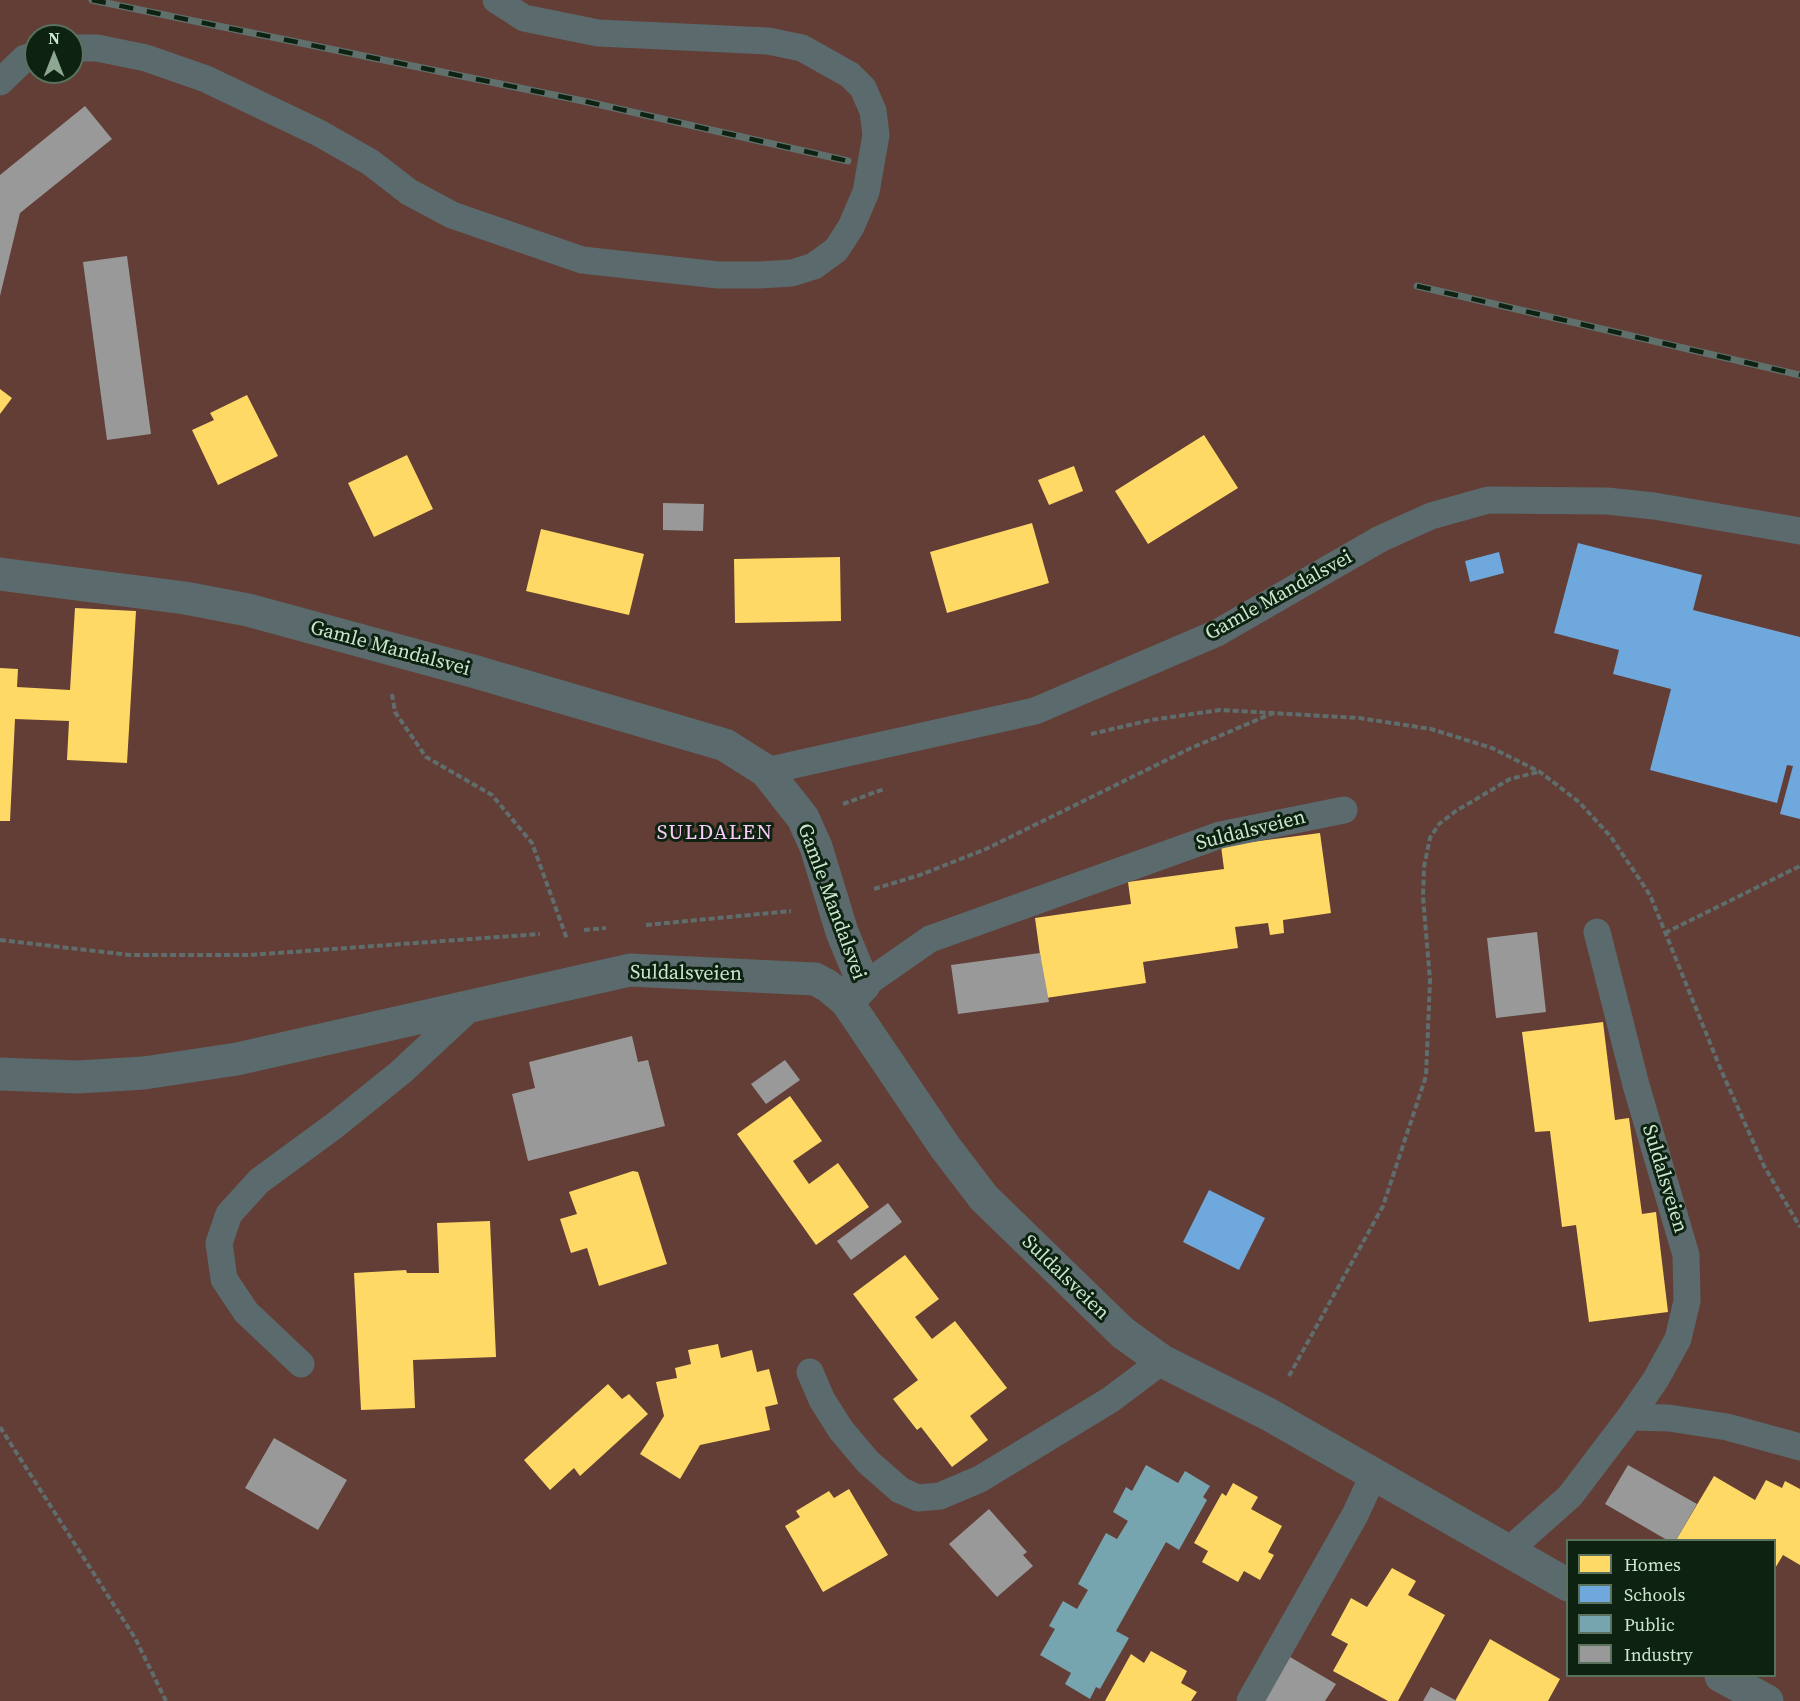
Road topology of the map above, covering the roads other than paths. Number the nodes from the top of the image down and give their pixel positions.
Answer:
1 (496, 0) edge
2 (84, 48) edge
3 (24, 59) edge
4 (0, 82) edge
5 (1800, 531) edge
6 (0, 574) edge
7 (766, 771) junction
8 (1344, 810) dead end
9 (1598, 932) dead end
10 (856, 994) junction
11 (474, 1004) junction
12 (0, 1074) edge
13 (1162, 1361) junction
14 (300, 1364) dead end
15 (810, 1372) dead end
16 (1630, 1417) junction
17 (1800, 1447) edge
18 (1374, 1474) junction
19 (1507, 1552) junction
20 (1566, 1584) edge
21 (1723, 1677) edge
22 (1761, 1700) edge
23 (1250, 1701) edge

1 - 2 lane
3 - 4 lane
5 - 7 lane, Gamle Mandalsvei
6 - 7 street, Gamle Mandalsvei
7 - 10 street, Gamle Mandalsvei
8 - 10 lane, Suldalsveien
9 - 16 lane, Suldalsveien
10 - 11 street, Suldalsveien
10 - 13 street, Suldalsveien
11 - 12 street
11 - 14 lane, Suldalsveien
13 - 15 lane
13 - 18 street, Suldalsveien
16 - 17 lane
16 - 19 lane, Suldalsveien
18 - 19 street, Suldalsveien
18 - 23 lane
19 - 20 street, Suldalsveien
21 - 22 street

